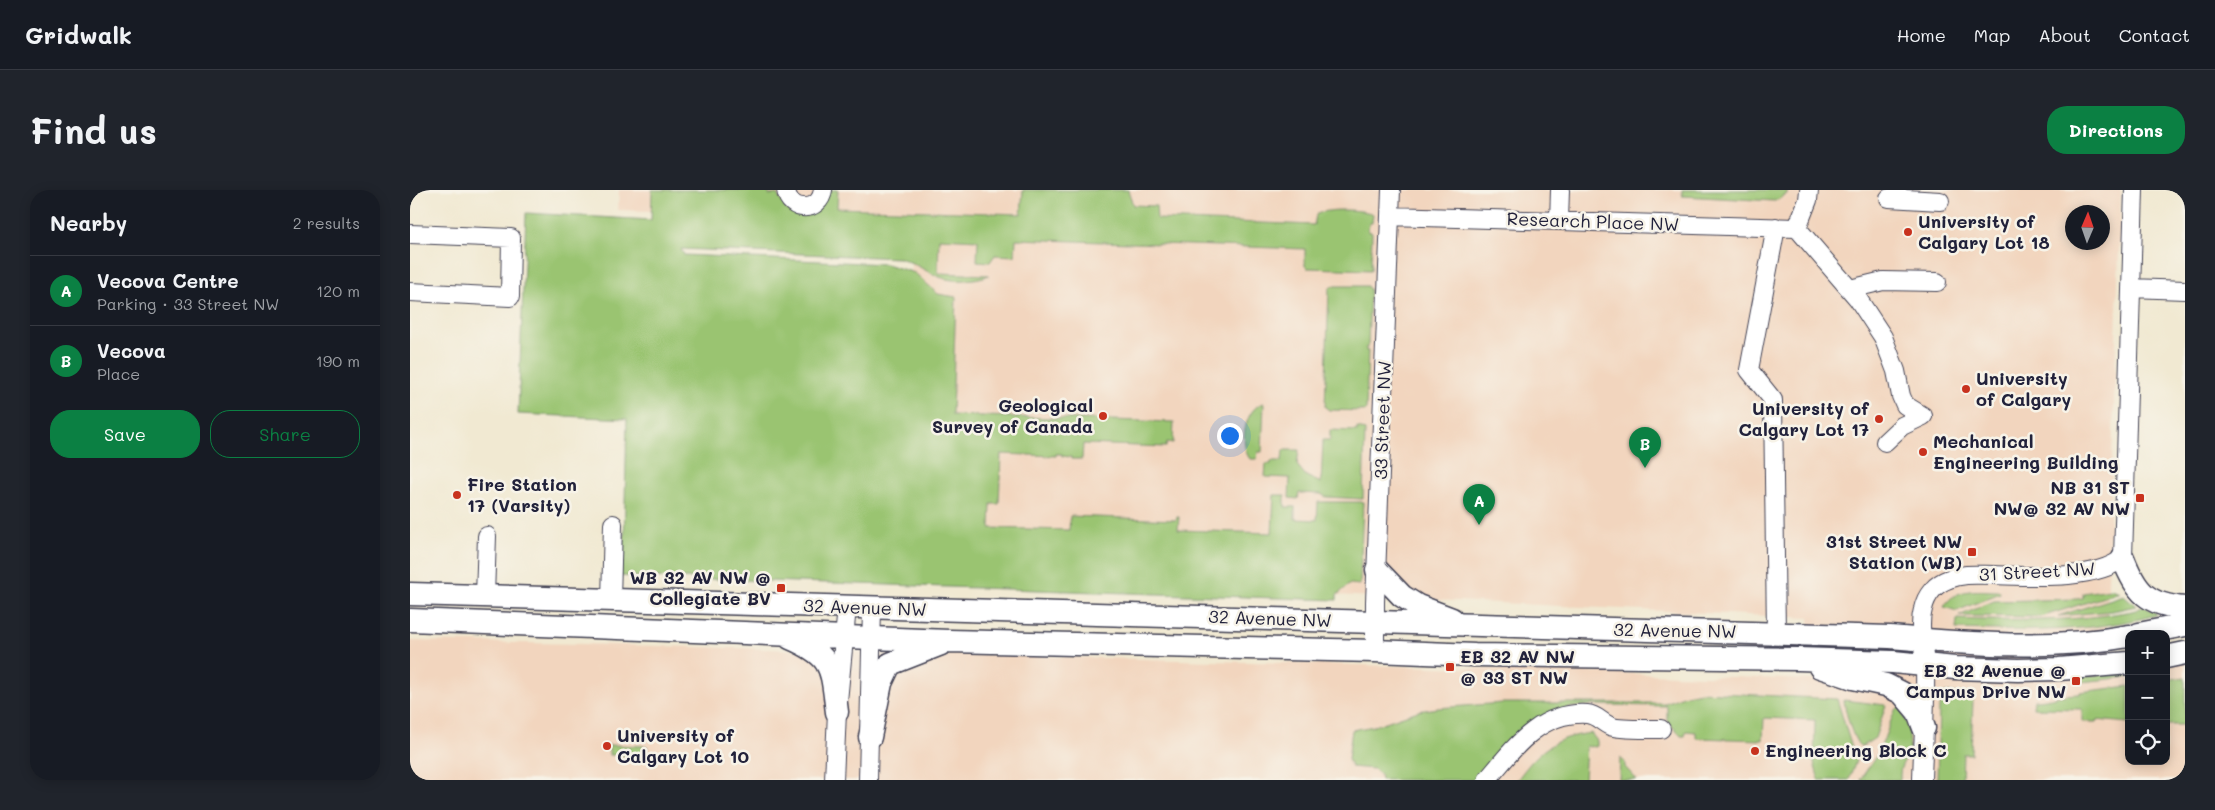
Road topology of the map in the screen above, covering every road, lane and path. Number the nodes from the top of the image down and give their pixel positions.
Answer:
1 (786, 190) edge
2 (823, 190) edge
3 (1390, 190) edge
4 (1560, 190) edge
5 (1809, 190) edge
6 (2134, 190) edge
7 (1889, 198) dead end
8 (1940, 200) dead end
9 (1390, 216) junction
10 (1558, 221) junction
11 (1776, 227) junction
12 (1796, 228) junction
13 (410, 234) edge
14 (1937, 282) dead end
15 (2131, 288) junction
16 (1850, 290) junction
17 (2185, 290) edge
18 (410, 292) edge
19 (1885, 442) dead end
20 (613, 524) dead end
21 (487, 536) dead end
22 (2123, 558) junction
23 (1376, 570) junction
24 (410, 594) edge
25 (485, 596) junction
26 (611, 600) junction
27 (847, 607) junction
28 (872, 608) junction
29 (2185, 608) edge
30 (410, 620) edge
31 (1376, 622) junction
32 (2185, 625) edge
33 (1471, 626) junction
34 (2159, 630) edge
35 (782, 634) junction
36 (1776, 634) junction
37 (845, 637) junction
38 (2125, 637) edge
39 (872, 638) junction
40 (1923, 640) junction
41 (949, 641) junction
42 (1375, 651) junction
43 (2185, 654) edge
44 (2170, 656) edge
45 (1798, 659) junction
46 (2125, 663) edge
47 (1925, 666) junction
48 (837, 712) junction
49 (1924, 728) junction
50 (1660, 729) dead end
51 (870, 737) junction
52 (834, 780) edge
53 (868, 780) edge
54 (1488, 780) edge
55 (1922, 780) edge

1 - 2 street
3 - 9 street, 33 Street NW
4 - 10 street
5 - 12 street
6 - 15 street
7 - 8 street
9 - 10 street, Research Place NW
9 - 23 street, 33 Street NW
10 - 11 street, Research Place NW
11 - 12 street, Research Place NW
11 - 36 street
12 - 16 street
13 - 18 street
14 - 16 street
15 - 17 street
15 - 22 street
16 - 19 street
20 - 26 street
21 - 25 street
22 - 29 main road
22 - 40 street, 31 Street NW
23 - 31 street, 33 Street NW
23 - 33 main road
24 - 25 main road, 32 Avenue NW
25 - 26 main road, 32 Avenue NW
26 - 27 main road, 32 Avenue NW
27 - 28 main road, 32 Avenue NW
27 - 37 street
28 - 31 main road, 32 Avenue NW
28 - 39 street
30 - 35 main road, 32 Avenue NW
31 - 33 main road, 32 Avenue NW
31 - 42 street, 33 Street NW
32 - 34 main road
33 - 36 main road, 32 Avenue NW
35 - 37 main road, 32 Avenue NW
35 - 48 main road
36 - 40 main road, 32 Avenue NW
37 - 39 main road, 32 Avenue NW
37 - 48 street
38 - 40 main road, 32 Avenue NW
39 - 41 main road, 32 Avenue NW
39 - 51 street
40 - 47 street, 31 Street NW
41 - 42 main road, 32 Avenue NW
41 - 51 main road
42 - 45 main road, 32 Avenue NW
43 - 44 main road
45 - 47 main road, 32 Avenue NW
45 - 49 main road
46 - 47 main road, 32 Avenue NW
47 - 49 street, 31 Street NW
48 - 52 street
49 - 55 street, 31 Street NW
50 - 54 street
51 - 53 street

